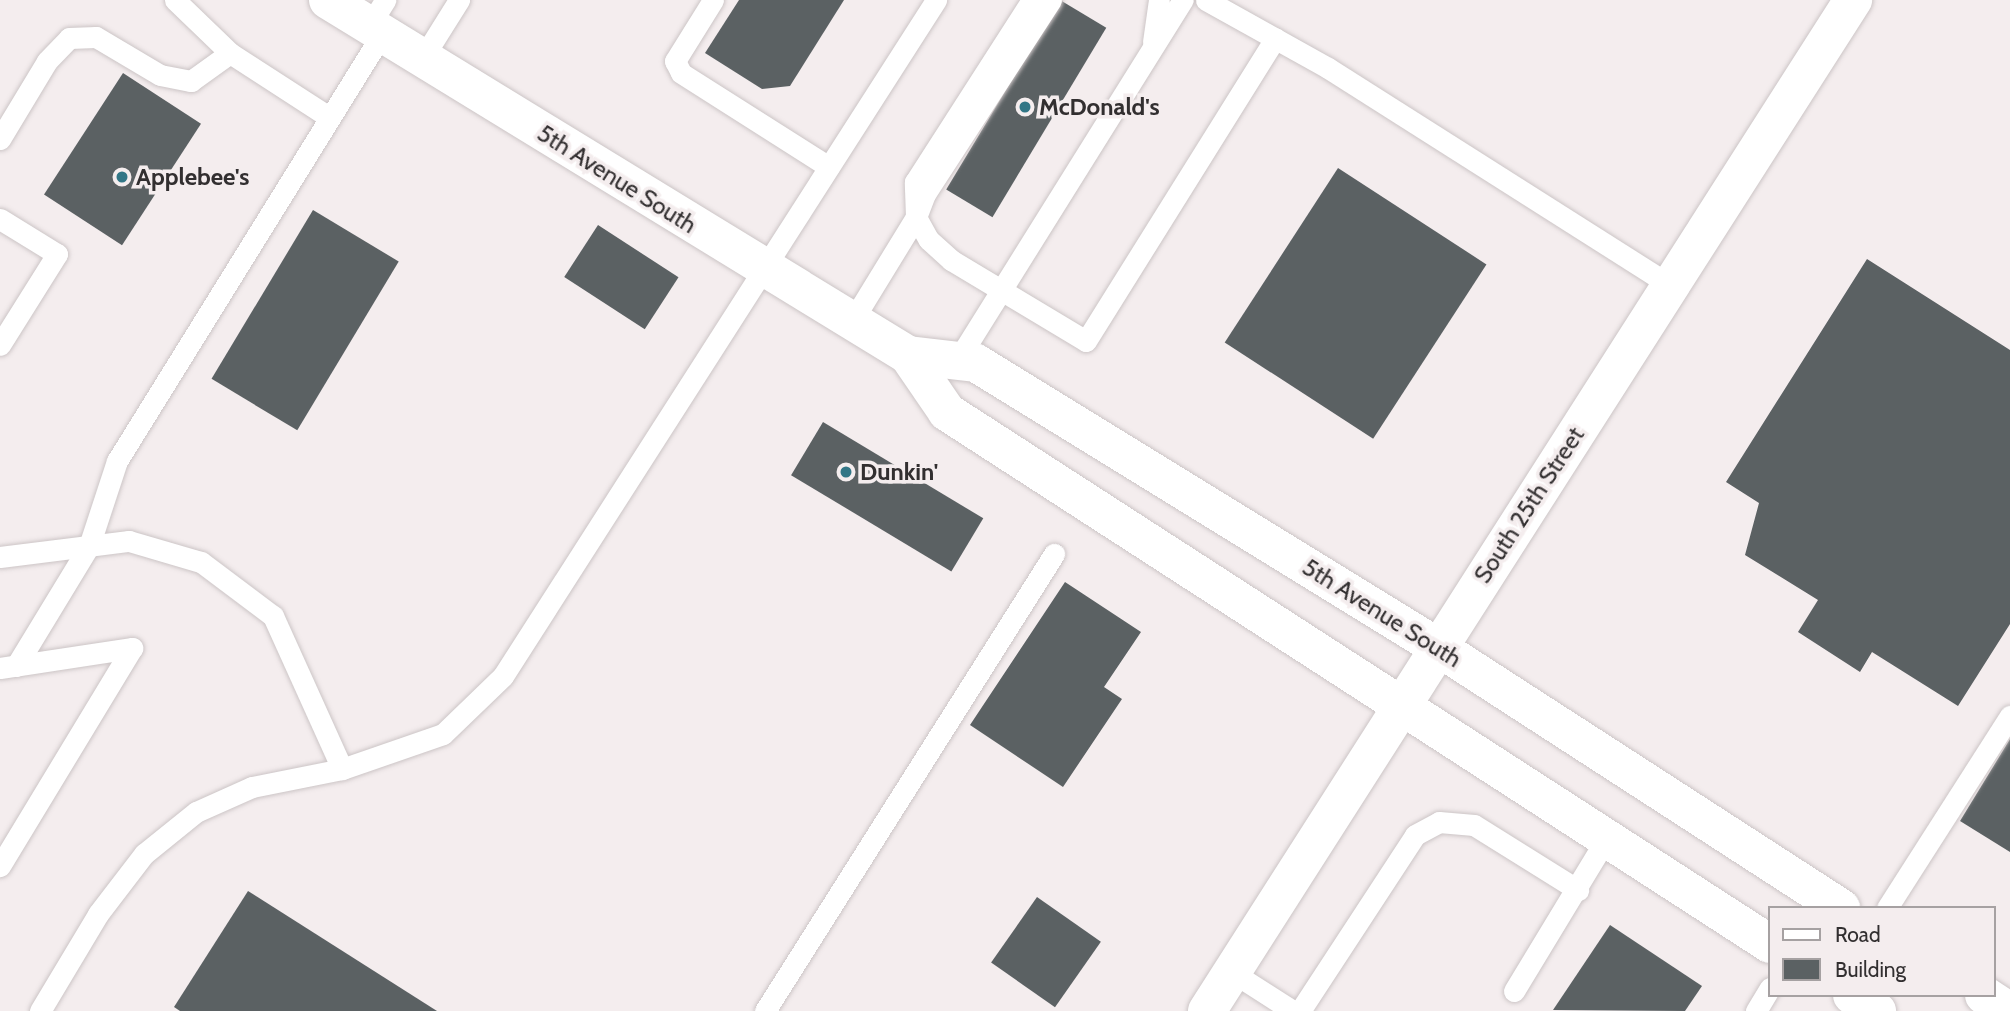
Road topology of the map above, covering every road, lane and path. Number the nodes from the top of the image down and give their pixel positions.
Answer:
1 (175, 0) edge
2 (328, 0) edge
3 (459, 0) edge
4 (713, 0) edge
5 (936, 0) edge
6 (1032, 0) edge
7 (1051, 0) edge
8 (1159, 0) edge
9 (1183, 0) edge
10 (1206, 0) edge
11 (1853, 0) edge
12 (379, 20) edge
13 (1275, 38) junction
14 (1152, 47) junction
15 (230, 53) junction
16 (422, 59) junction
17 (329, 117) junction
18 (0, 139) edge
19 (829, 167) junction
20 (916, 217) junction
21 (0, 219) edge
22 (763, 269) junction
23 (1670, 285) junction
24 (1000, 290) junction
25 (851, 323) junction
26 (0, 345) edge
27 (908, 355) junction
28 (957, 361) junction
29 (89, 546) junction
30 (1054, 554) dead end
31 (0, 557) edge
32 (1438, 648) junction
33 (8, 667) edge
34 (1399, 709) junction
35 (2010, 716) edge
36 (342, 769) junction
37 (1606, 838) junction
38 (0, 866) edge
39 (1578, 890) junction
40 (1838, 906) edge
41 (1888, 906) edge
42 (1769, 943) edge
43 (1232, 972) junction
44 (1769, 990) edge
45 (1514, 991) dead end
46 (1855, 997) edge
47 (1987, 997) edge
48 (40, 1011) edge
49 (765, 1011) edge
50 (1207, 1011) edge
51 (1293, 1011) edge
52 (1300, 1011) edge
53 (1756, 1011) edge
54 (1877, 1011) edge
55 (2010, 1011) edge

1 - 15 lane
2 - 12 main road, 5th Avenue South
3 - 16 lane
4 - 19 lane
5 - 19 lane
6 - 20 lane
7 - 20 lane
8 - 14 lane
9 - 14 lane
10 - 13 lane
11 - 23 main road, South 25th Street
12 - 16 main road, 5th Avenue South
12 - 17 lane
13 - 23 lane
13 - 24 lane
14 - 24 lane
15 - 17 lane
15 - 18 lane
16 - 22 main road, 5th Avenue South
17 - 29 lane
19 - 22 lane
20 - 24 lane
20 - 25 lane
21 - 26 lane
22 - 25 main road, 5th Avenue South
22 - 36 lane
23 - 32 main road, South 25th Street
24 - 28 lane
25 - 27 main road, 5th Avenue South
27 - 28 main road, 5th Avenue South
27 - 34 main road, 5th Avenue South
28 - 32 main road, 5th Avenue South
29 - 31 lane
29 - 33 lane
29 - 36 lane
30 - 49 lane
32 - 34 main road, South 25th Street
32 - 40 main road, 5th Avenue South
33 - 38 lane
34 - 37 main road, 5th Avenue South
34 - 43 main road, South 25th Street
35 - 41 lane
36 - 48 lane
37 - 39 lane
37 - 42 main road, 5th Avenue South
39 - 45 lane
39 - 52 lane
43 - 50 main road, South 25th Street
43 - 51 lane
44 - 53 lane
46 - 54 main road
47 - 55 main road

